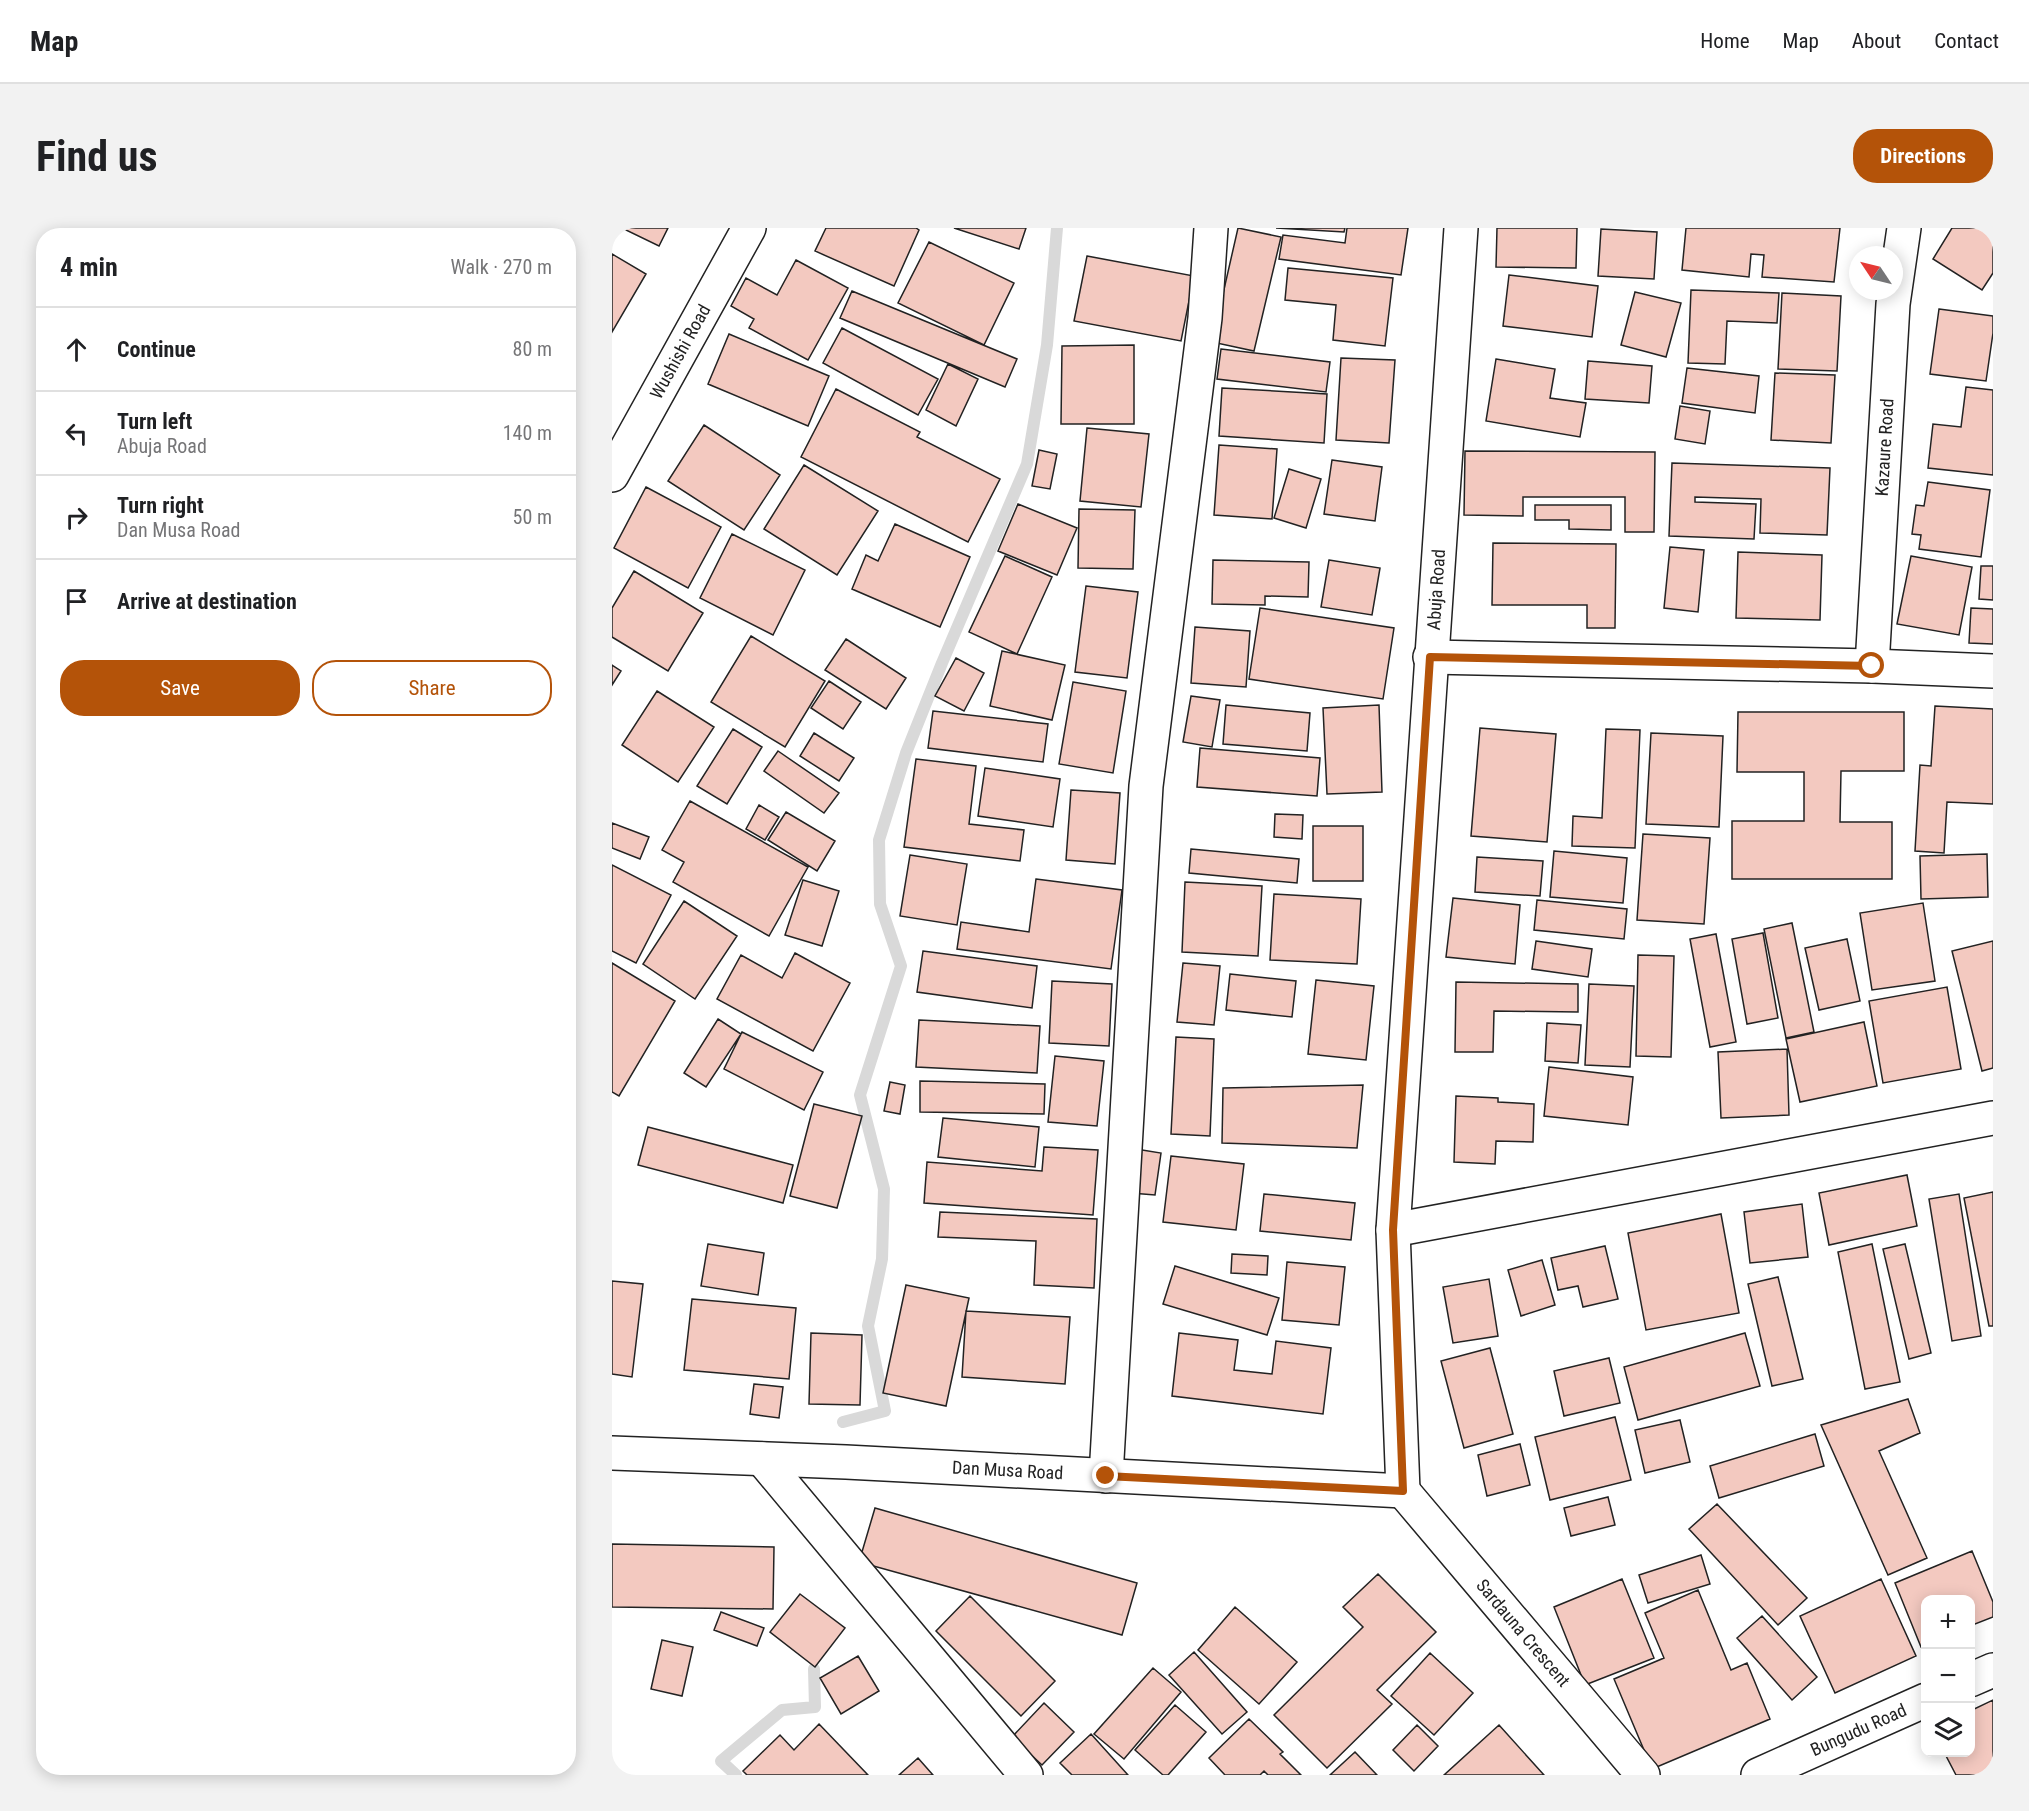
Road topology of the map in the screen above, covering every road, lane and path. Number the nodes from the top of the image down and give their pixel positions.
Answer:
1 (749, 228) edge
2 (1211, 228) edge
3 (1461, 228) edge
4 (1904, 228) edge
5 (612, 475) edge
6 (1430, 657) junction
7 (1872, 666) junction
8 (1993, 671) edge
9 (1993, 1118) edge
10 (1393, 1230) junction
11 (612, 1453) edge
12 (762, 1459) junction
13 (1106, 1476) junction
14 (1403, 1491) junction
15 (1993, 1670) edge
16 (1975, 1678) edge
17 (1921, 1702) edge
18 (1026, 1775) edge
19 (1643, 1775) edge
20 (1758, 1775) edge

1 - 5 street, Wushishi Road
2 - 13 street
3 - 6 street, Abuja Road
4 - 7 street, Kazaure Road
6 - 7 street
6 - 10 street, Abuja Road
7 - 8 street
9 - 10 street
10 - 14 street, Abuja Road
11 - 12 street, Dan Musa Road
12 - 13 street, Dan Musa Road
12 - 18 street
13 - 14 street, Dan Musa Road
14 - 19 street, Sardauna Crescent
15 - 16 street
17 - 20 street, Bungudu Road

